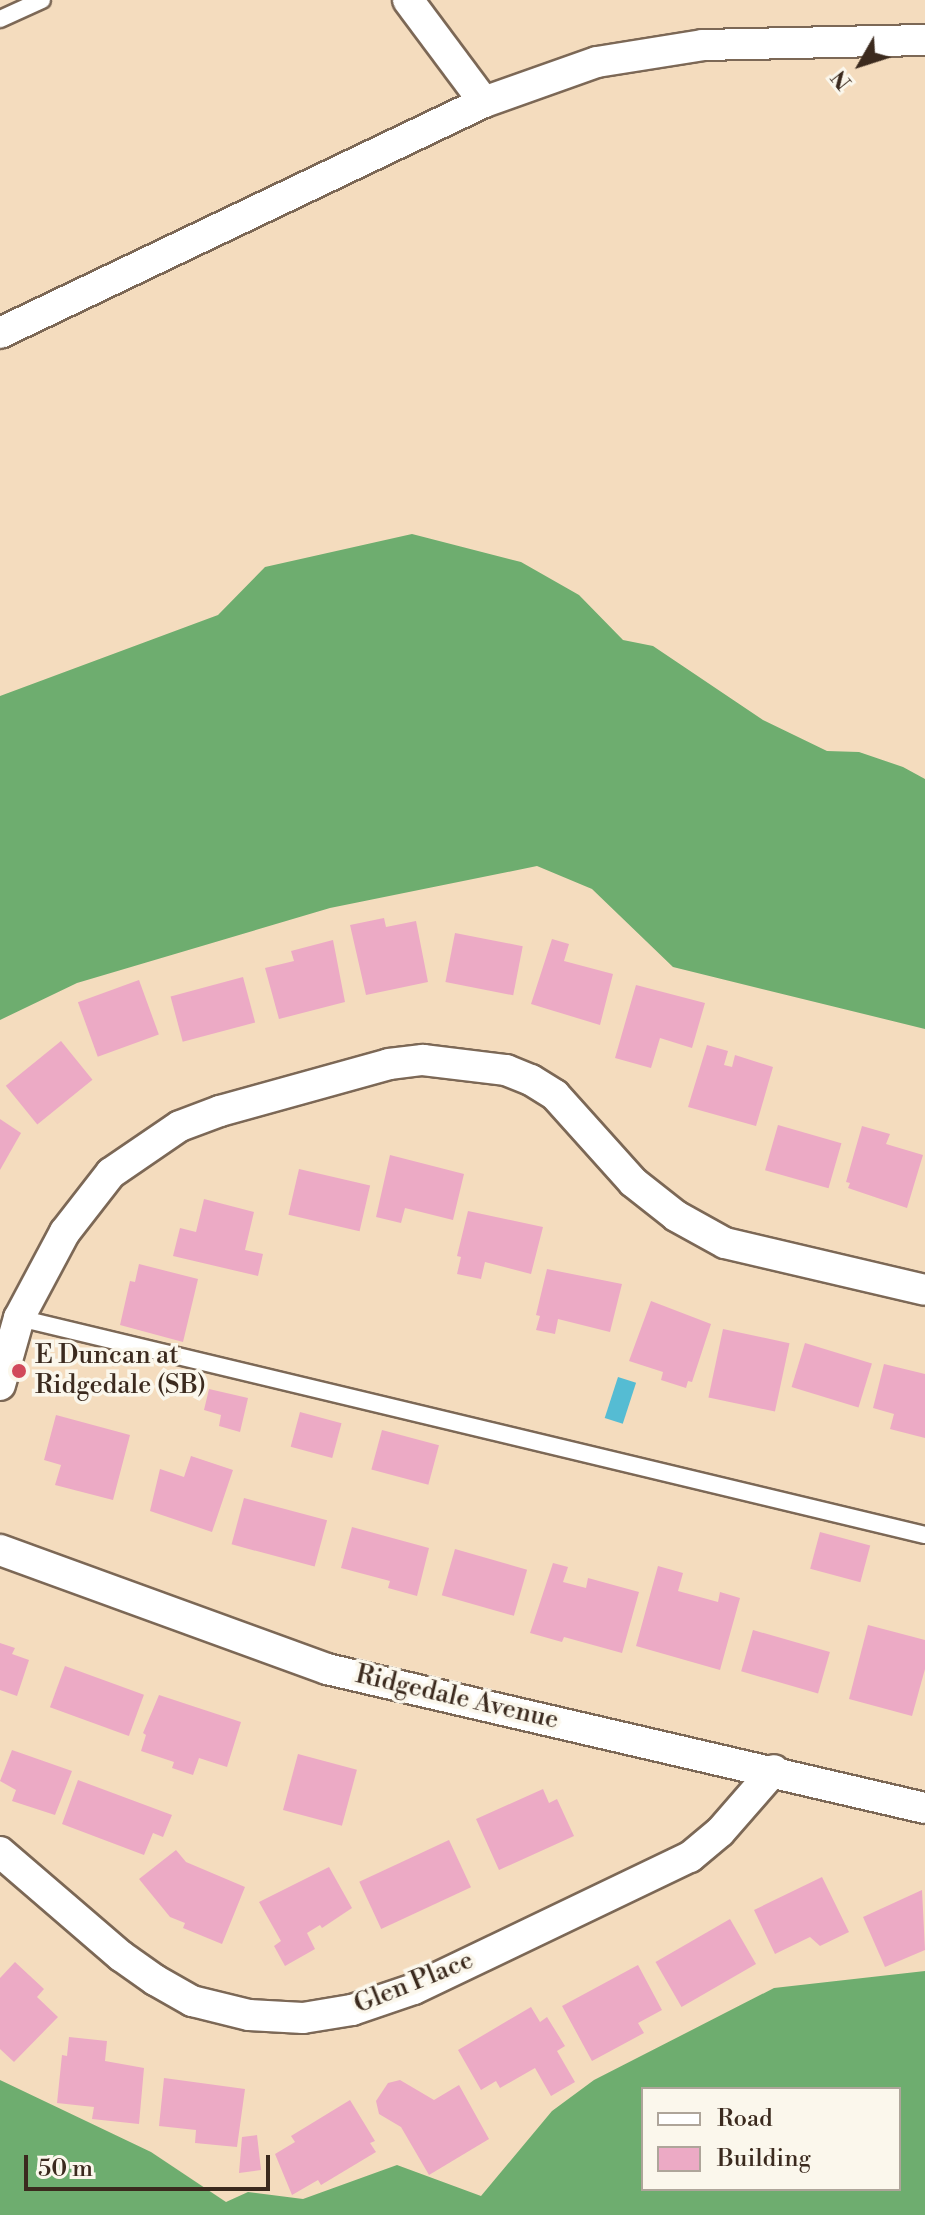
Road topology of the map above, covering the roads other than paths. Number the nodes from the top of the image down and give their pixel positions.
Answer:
1 (42, 0) edge
2 (408, 0) edge
3 (0, 19) edge
4 (925, 40) edge
5 (484, 102) junction
6 (0, 333) edge
7 (925, 1290) edge
8 (19, 1318) junction
9 (0, 1385) edge
10 (925, 1535) edge
11 (0, 1550) edge
12 (774, 1770) junction
13 (925, 1808) edge
14 (0, 1852) edge

1 - 3 lane
2 - 5 street
4 - 5 street
5 - 6 street
7 - 8 street
8 - 9 street
8 - 10 lane
11 - 12 street, Ridgedale Avenue
12 - 13 street, Ridgedale Avenue
12 - 14 street, Glen Place

